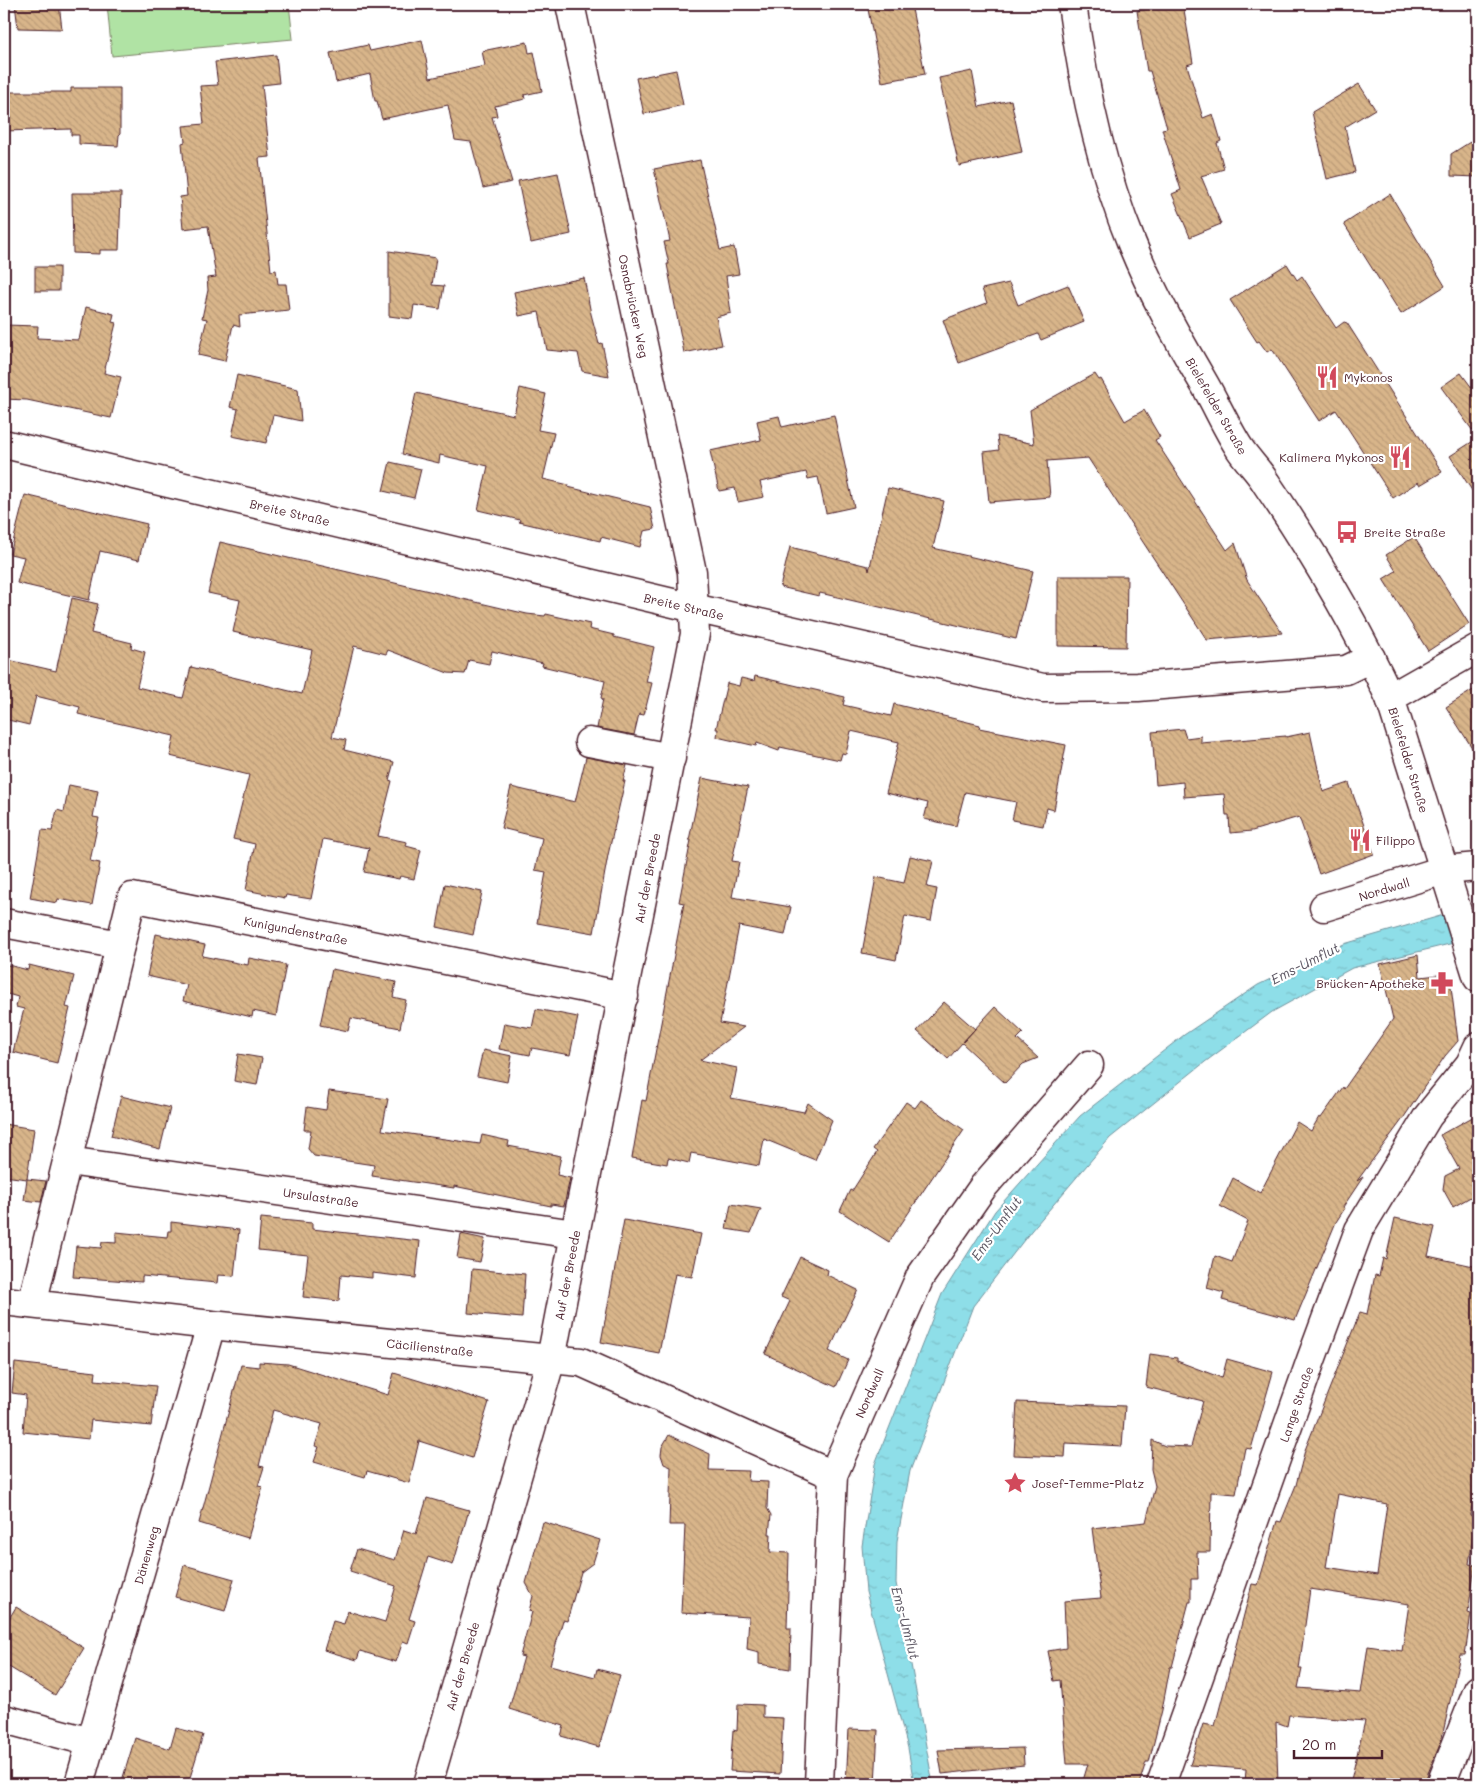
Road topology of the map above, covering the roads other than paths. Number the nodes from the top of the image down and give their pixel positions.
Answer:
1 (570, 4) edge
2 (1072, 4) edge
3 (4, 444) edge
4 (694, 608) junction
5 (1478, 648) edge
6 (1371, 658) junction
7 (1390, 698) junction
8 (589, 742) dead end
9 (671, 758) junction
10 (1478, 867) edge
11 (1447, 880) junction
12 (1324, 907) dead end
13 (4, 923) edge
14 (120, 945) junction
15 (1478, 978) edge
16 (624, 996) junction
17 (1478, 1047) edge
18 (1089, 1064) dead end
19 (68, 1161) junction
20 (575, 1234) junction
21 (4, 1302) edge
22 (32, 1304) junction
23 (211, 1325) junction
24 (551, 1359) junction
25 (833, 1475) junction
26 (1478, 1690) edge
27 (4, 1719) edge
28 (91, 1742) junction
29 (79, 1784) edge
30 (428, 1784) edge
31 (819, 1784) edge
32 (1160, 1784) edge
33 (1441, 1784) edge

1 - 4 street, Osnabrücker Weg
2 - 6 street, Bielefelder Straße
3 - 4 street, Breite Straße
4 - 6 street, Breite Straße
4 - 9 street, Auf der Breede
5 - 7 street
6 - 7 street, Bielefelder Straße
7 - 11 street, Bielefelder Straße
8 - 9 street
9 - 16 street, Auf der Breede
10 - 11 street, Nordwall
11 - 12 street, Nordwall
11 - 15 street, Bielefelder Straße
13 - 14 street
14 - 16 street, Kunigundenstraße
14 - 19 street
16 - 20 street, Auf der Breede
17 - 32 street, Lange Straße
18 - 25 street, Nordwall
19 - 20 street, Ursulastraße
19 - 22 street
20 - 24 street, Auf der Breede
21 - 22 street, Cäcilienstraße
22 - 23 street, Cäcilienstraße
23 - 24 street, Cäcilienstraße
23 - 28 street, Dänenweg
24 - 25 street, Cäcilienstraße
24 - 30 street, Auf der Breede
25 - 31 street, Nordwall
26 - 33 street
27 - 28 street
28 - 29 street, Dänenweg

